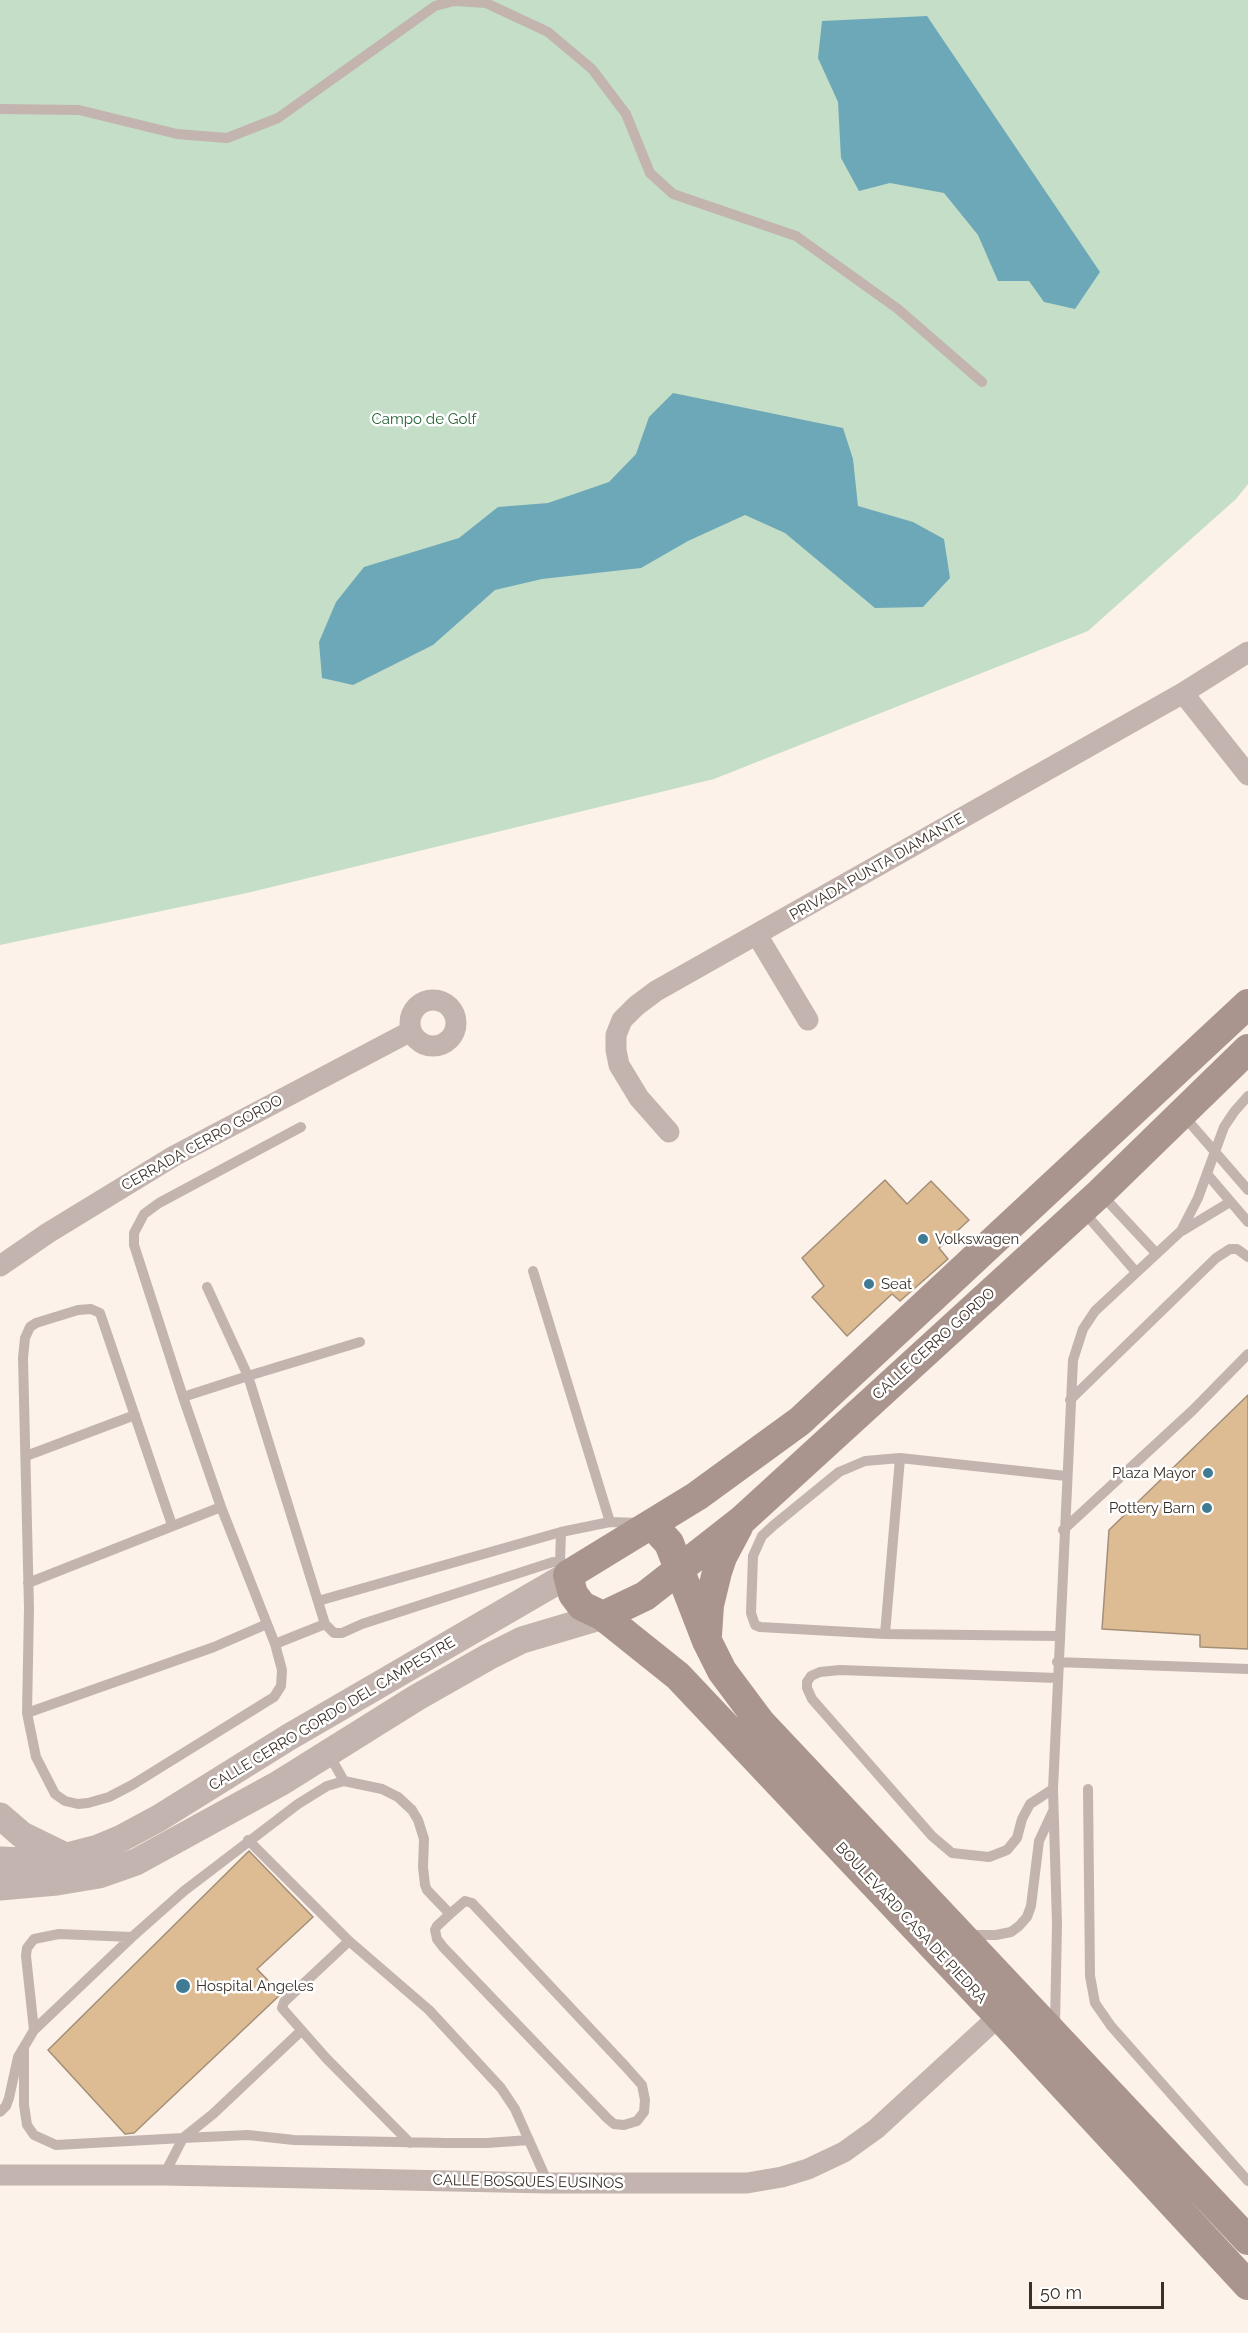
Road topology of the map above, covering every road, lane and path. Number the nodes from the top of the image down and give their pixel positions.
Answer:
1 (0, 109) edge
2 (982, 382) dead end
3 (1248, 652) edge
4 (1183, 693) junction
5 (1248, 775) edge
6 (757, 935) junction
7 (1248, 1004) edge
8 (808, 1020) dead end
9 (411, 1031) dead end
10 (1248, 1049) edge
11 (1248, 1096) edge
12 (1182, 1115) junction
13 (301, 1127) dead end
14 (669, 1132) dead end
15 (1214, 1152) junction
16 (1207, 1174) junction
17 (1248, 1190) edge
18 (1091, 1201) junction
19 (1230, 1202) junction
20 (1248, 1222) edge
21 (1181, 1231) junction
22 (1156, 1253) junction
23 (1248, 1257) edge
24 (0, 1266) edge
25 (533, 1271) dead end
26 (1136, 1272) junction
27 (207, 1287) dead end
28 (360, 1342) dead end
29 (1248, 1354) edge
30 (248, 1376) junction
31 (183, 1397) junction
32 (1070, 1400) junction
33 (135, 1415) junction
34 (26, 1456) junction
35 (900, 1458) junction
36 (1066, 1476) junction
37 (697, 1496) junction
38 (221, 1507) junction
39 (610, 1522) junction
40 (172, 1524) junction
41 (650, 1526) junction
42 (731, 1528) junction
43 (1064, 1530) junction
44 (561, 1532) junction
45 (564, 1569) junction
46 (679, 1569) junction
47 (28, 1583) junction
48 (318, 1601) junction
49 (603, 1616) junction
50 (325, 1623) junction
51 (267, 1624) junction
52 (885, 1634) junction
53 (1059, 1636) junction
54 (707, 1641) junction
55 (275, 1644) junction
56 (1057, 1662) junction
57 (1248, 1669) edge
58 (1057, 1678) junction
59 (27, 1713) junction
60 (328, 1753) junction
61 (344, 1781) junction
62 (1053, 1789) junction
63 (1088, 1790) dead end
64 (1053, 1811) junction
65 (0, 1816) edge
66 (248, 1840) junction
67 (67, 1856) junction
68 (0, 1860) edge
69 (0, 1887) edge
70 (450, 1914) junction
71 (961, 1935) junction
72 (132, 1937) junction
73 (349, 1941) junction
74 (999, 2016) junction
75 (34, 2030) junction
76 (301, 2031) junction
77 (1054, 2035) junction
78 (24, 2044) junction
79 (0, 2112) edge
80 (183, 2138) junction
81 (530, 2140) junction
82 (410, 2143) junction
83 (0, 2175) edge
84 (164, 2175) junction
85 (1248, 2181) edge
86 (548, 2183) junction
87 (1181, 2191) junction
88 (1248, 2240) edge
89 (1248, 2285) edge

1 - 2 lane
3 - 4 street, PRIVADA PUNTA DIAMANTE
4 - 5 street
4 - 6 street, PRIVADA PUNTA DIAMANTE
6 - 8 street
6 - 14 street, PRIVADA PUNTA DIAMANTE
7 - 37 main road
9 - 24 street, CERRADA CERRO GORDO
10 - 12 main road, CALLE CERRO GORDO
11 - 15 lane
12 - 15 lane
12 - 18 main road, CALLE CERRO GORDO
13 - 31 lane
15 - 16 lane
15 - 17 lane
16 - 19 lane
16 - 21 lane
18 - 22 lane
18 - 26 lane
18 - 42 main road, CALLE CERRO GORDO
19 - 20 lane
19 - 21 lane
21 - 22 lane
22 - 26 lane
23 - 32 lane
25 - 39 lane
26 - 32 lane
27 - 30 lane
28 - 30 lane
29 - 43 lane
30 - 31 lane
30 - 48 lane
31 - 38 lane
32 - 36 lane
33 - 34 lane
33 - 34 lane
33 - 40 lane
34 - 47 lane
35 - 36 lane
35 - 52 lane
35 - 52 lane
36 - 43 lane
37 - 41 main road
37 - 42 main road
38 - 40 lane
38 - 51 lane
39 - 41 lane
39 - 44 lane
40 - 47 lane
41 - 45 main road, CALLE CERRO GORDO DEL CAMPESTRE
41 - 46 main road, BOULEVARD CASA DE PIEDRA
42 - 46 main road, CALLE CERRO GORDO
42 - 54 main road
43 - 53 lane
44 - 45 lane
44 - 48 lane
45 - 49 main road, BOULEVARD CASA DE PIEDRA
45 - 50 lane
45 - 67 street, CALLE CERRO GORDO DEL CAMPESTRE
46 - 49 main road, CALLE CERRO GORDO
46 - 54 main road, BOULEVARD CASA DE PIEDRA
47 - 59 lane
48 - 50 lane
49 - 60 street, CALLE CERRO GORDO DEL CAMPESTRE
49 - 74 main road, BOULEVARD CASA DE PIEDRA
50 - 55 lane
51 - 55 lane
51 - 59 lane
52 - 53 lane
53 - 56 lane
54 - 71 main road, BOULEVARD CASA DE PIEDRA
55 - 59 lane
56 - 57 lane
56 - 58 lane
58 - 62 lane
58 - 62 lane
60 - 61 lane
60 - 69 street, CALLE CERRO GORDO DEL CAMPESTRE
61 - 66 lane
61 - 70 lane
62 - 64 lane
63 - 85 lane
64 - 71 lane
64 - 77 lane
65 - 67 street
66 - 72 lane
66 - 73 lane
67 - 68 street, CALLE CERRO GORDO DEL CAMPESTRE
70 - 70 lane
71 - 77 main road, BOULEVARD CASA DE PIEDRA
72 - 75 lane
72 - 75 lane
73 - 76 lane
73 - 81 lane
74 - 86 street, CALLE BOSQUES EUSINOS
74 - 87 main road, BOULEVARD CASA DE PIEDRA
75 - 78 lane
76 - 80 lane
76 - 82 lane
77 - 87 main road, BOULEVARD CASA DE PIEDRA
78 - 79 lane
78 - 80 lane
80 - 82 lane
80 - 84 lane
81 - 82 lane
81 - 86 lane
83 - 84 street, CALLE BOSQUES EUSINOS
84 - 86 street, CALLE BOSQUES EUSINOS
87 - 88 main road, BOULEVARD CASA DE PIEDRA
87 - 89 main road, BOULEVARD CASA DE PIEDRA

